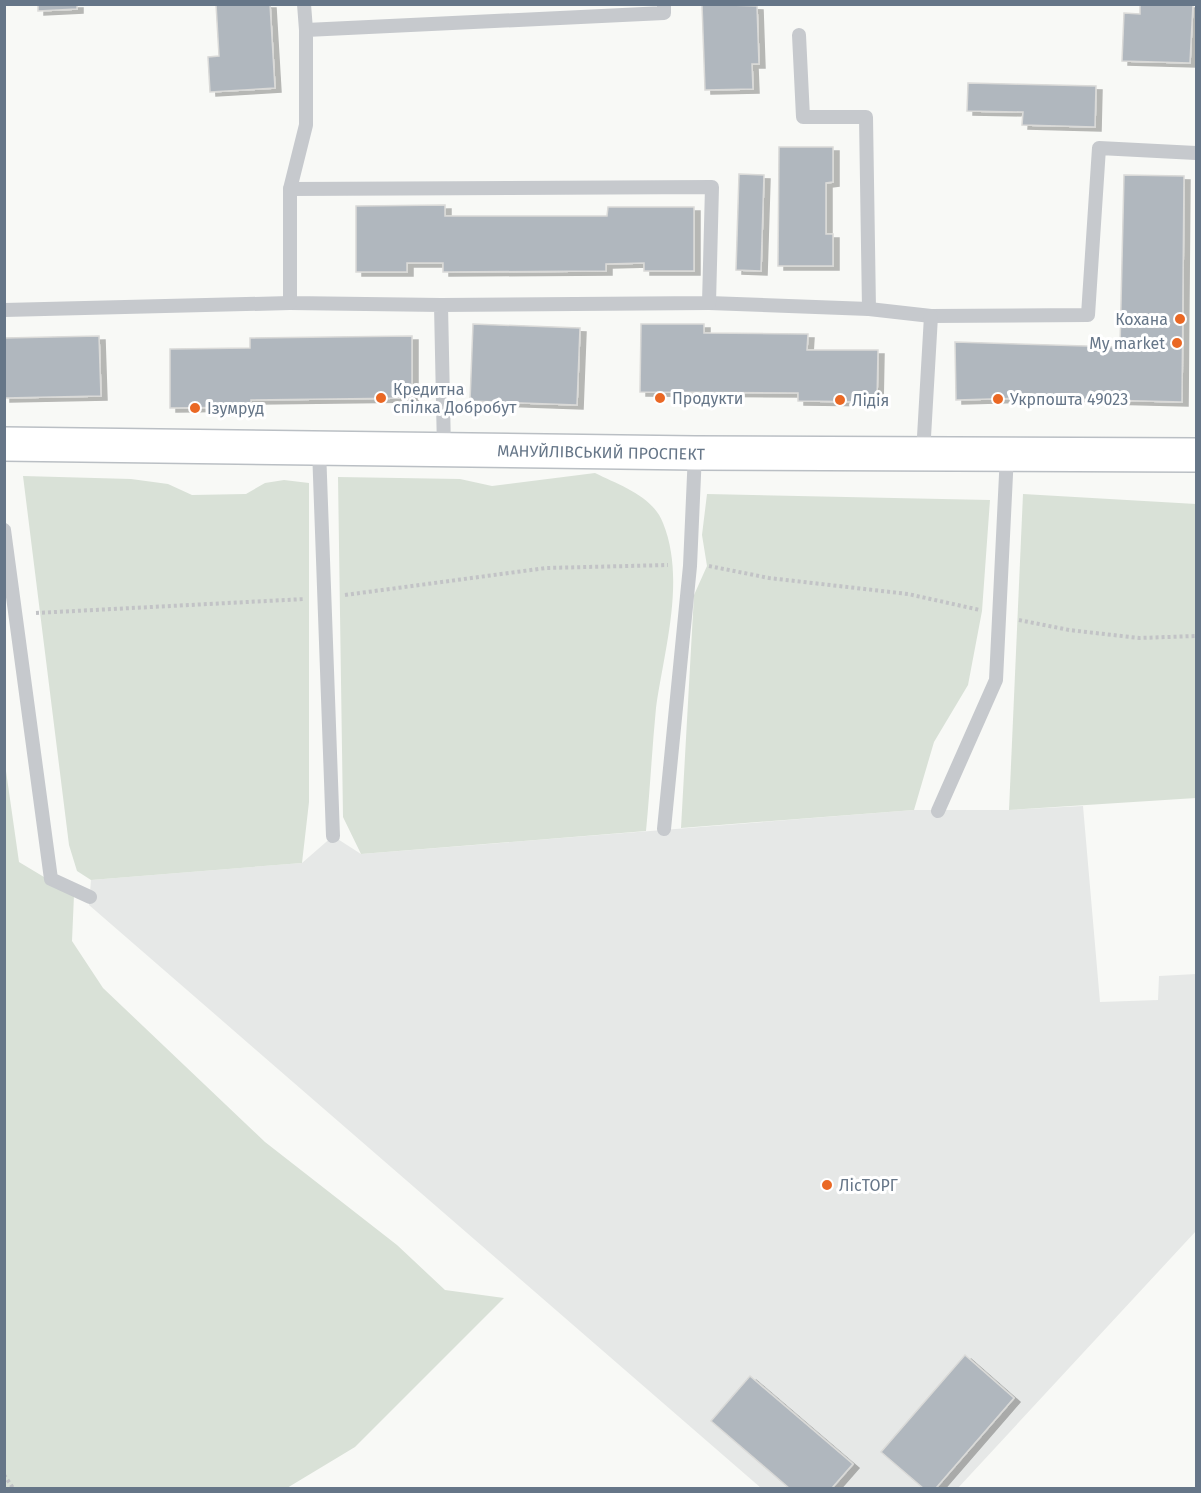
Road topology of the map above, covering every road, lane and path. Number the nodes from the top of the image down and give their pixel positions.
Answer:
1 (304, 4) edge
2 (664, 4) edge
3 (306, 30) junction
4 (800, 35) dead end
5 (1197, 153) edge
6 (290, 189) junction
7 (290, 303) junction
8 (709, 303) junction
9 (441, 305) junction
10 (869, 309) junction
11 (4, 310) edge
12 (932, 316) junction
13 (4, 444) edge
14 (319, 449) junction
15 (444, 450) junction
16 (695, 453) junction
17 (923, 454) junction
18 (1007, 454) junction
19 (1197, 455) edge
20 (4, 530) edge
21 (690, 566) junction
22 (324, 598) junction
23 (16, 614) junction
24 (1000, 616) junction
25 (1197, 636) edge
26 (938, 811) dead end
27 (664, 829) dead end
28 (333, 836) dead end
29 (90, 897) dead end
30 (4, 1475) edge
31 (13, 1488) edge

1 - 3 lane
2 - 3 lane
3 - 6 lane
4 - 10 lane
5 - 12 lane
6 - 7 lane
6 - 8 lane
7 - 9 lane
7 - 11 lane
8 - 9 lane
8 - 10 lane
9 - 15 lane
10 - 12 lane
12 - 17 lane
13 - 14 main road, МАНУЙЛІВСЬКИЙ ПРОСПЕКТ
14 - 15 main road, МАНУЙЛІВСЬКИЙ ПРОСПЕКТ
14 - 22 lane
15 - 16 main road, МАНУЙЛІВСЬКИЙ ПРОСПЕКТ
16 - 17 main road, МАНУЙЛІВСЬКИЙ ПРОСПЕКТ
16 - 21 lane
17 - 18 main road, МАНУЙЛІВСЬКИЙ ПРОСПЕКТ
18 - 19 main road, МАНУЙЛІВСЬКИЙ ПРОСПЕКТ
18 - 24 lane
20 - 23 lane
21 - 22 path
21 - 24 path
21 - 27 lane
22 - 23 path
22 - 28 lane
23 - 29 lane
24 - 25 path
24 - 26 lane
30 - 31 path

